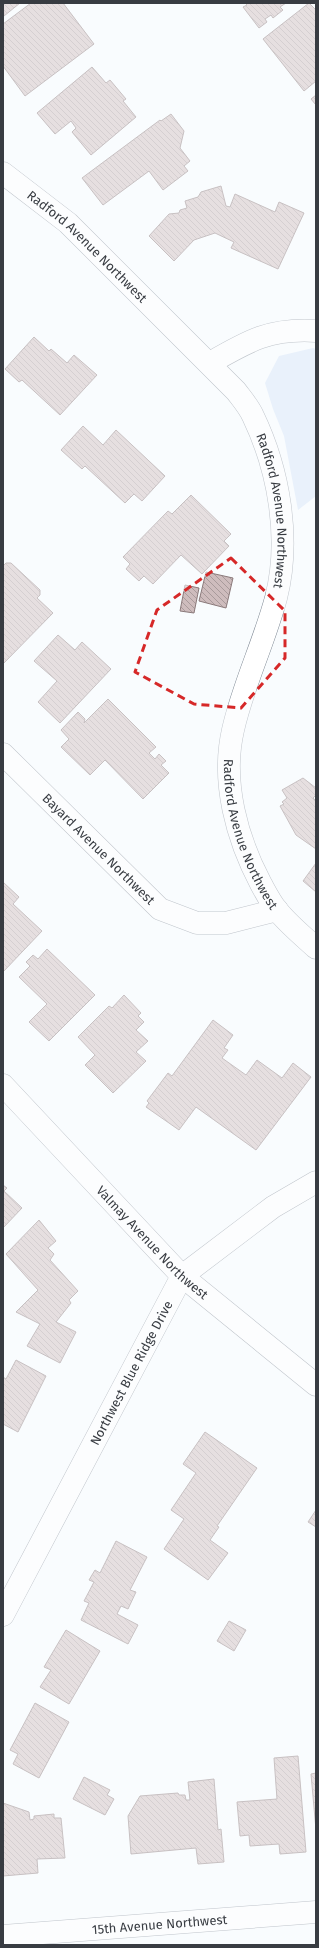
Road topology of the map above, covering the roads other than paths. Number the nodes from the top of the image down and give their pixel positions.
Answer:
1 (3, 173) edge
2 (316, 331) edge
3 (210, 363) junction
4 (3, 754) edge
5 (276, 910) junction
6 (316, 948) edge
7 (3, 1085) edge
8 (316, 1182) edge
9 (182, 1276) junction
10 (316, 1385) edge
11 (3, 1615) edge
12 (316, 1912) edge
13 (3, 1936) edge

1 - 3 street, Radford Avenue Northwest
2 - 3 street
3 - 5 street, Radford Avenue Northwest
4 - 5 street, Bayard Avenue Northwest
5 - 6 street, Radford Avenue Northwest
7 - 9 street, Valmay Avenue Northwest
8 - 9 street, Northwest Blue Ridge Drive
9 - 10 street, Valmay Avenue Northwest
9 - 11 street, Northwest Blue Ridge Drive
12 - 13 street, 15th Avenue Northwest

